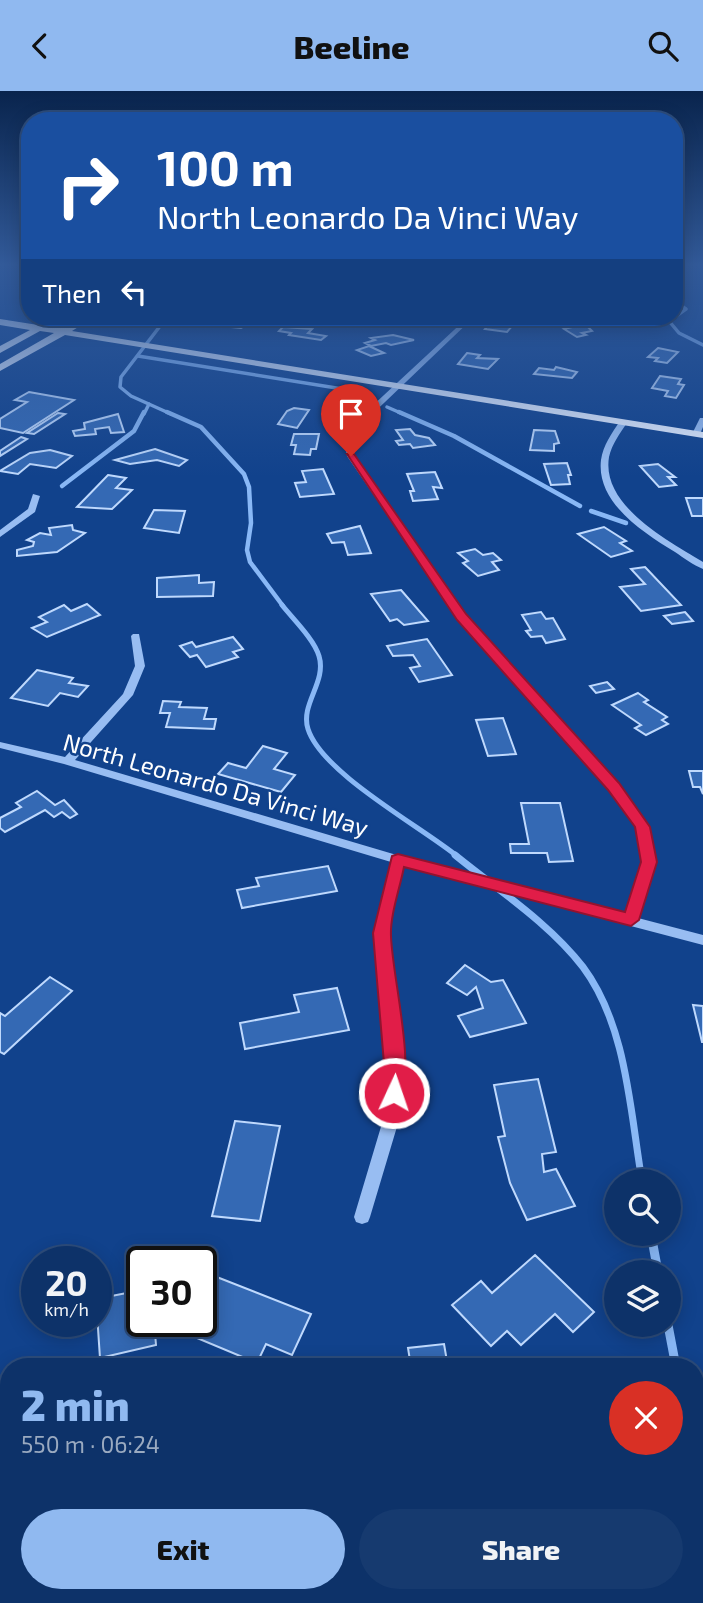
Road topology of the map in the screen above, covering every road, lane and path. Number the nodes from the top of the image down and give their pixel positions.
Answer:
1 (26, 336) edge
2 (56, 336) edge
3 (83, 336) edge
4 (155, 336) edge
5 (452, 336) edge
6 (0, 350) edge
7 (0, 369) edge
8 (408, 377) junction
9 (397, 386) junction
10 (623, 422) junction
11 (701, 427) edge
12 (36, 496) dead end
13 (0, 534) edge
14 (703, 566) edge
15 (136, 636) dead end
16 (0, 745) edge
17 (67, 761) junction
18 (398, 860) junction
19 (631, 920) junction
20 (703, 940) edge
21 (362, 1217) dead end

1 - 6 main road
2 - 7 main road
3 - 9 main road
4 - 8 main road
5 - 8 street
8 - 9 street
8 - 11 main road
9 - 10 main road
9 - 19 street
10 - 11 main road
10 - 14 street
12 - 13 street
15 - 17 street
16 - 17 street, North Leonardo Da Vinci Way
17 - 18 street, North Leonardo Da Vinci Way
18 - 19 street, North Leonardo Da Vinci Way
18 - 21 street
19 - 20 street, North Leonardo Da Vinci Way

